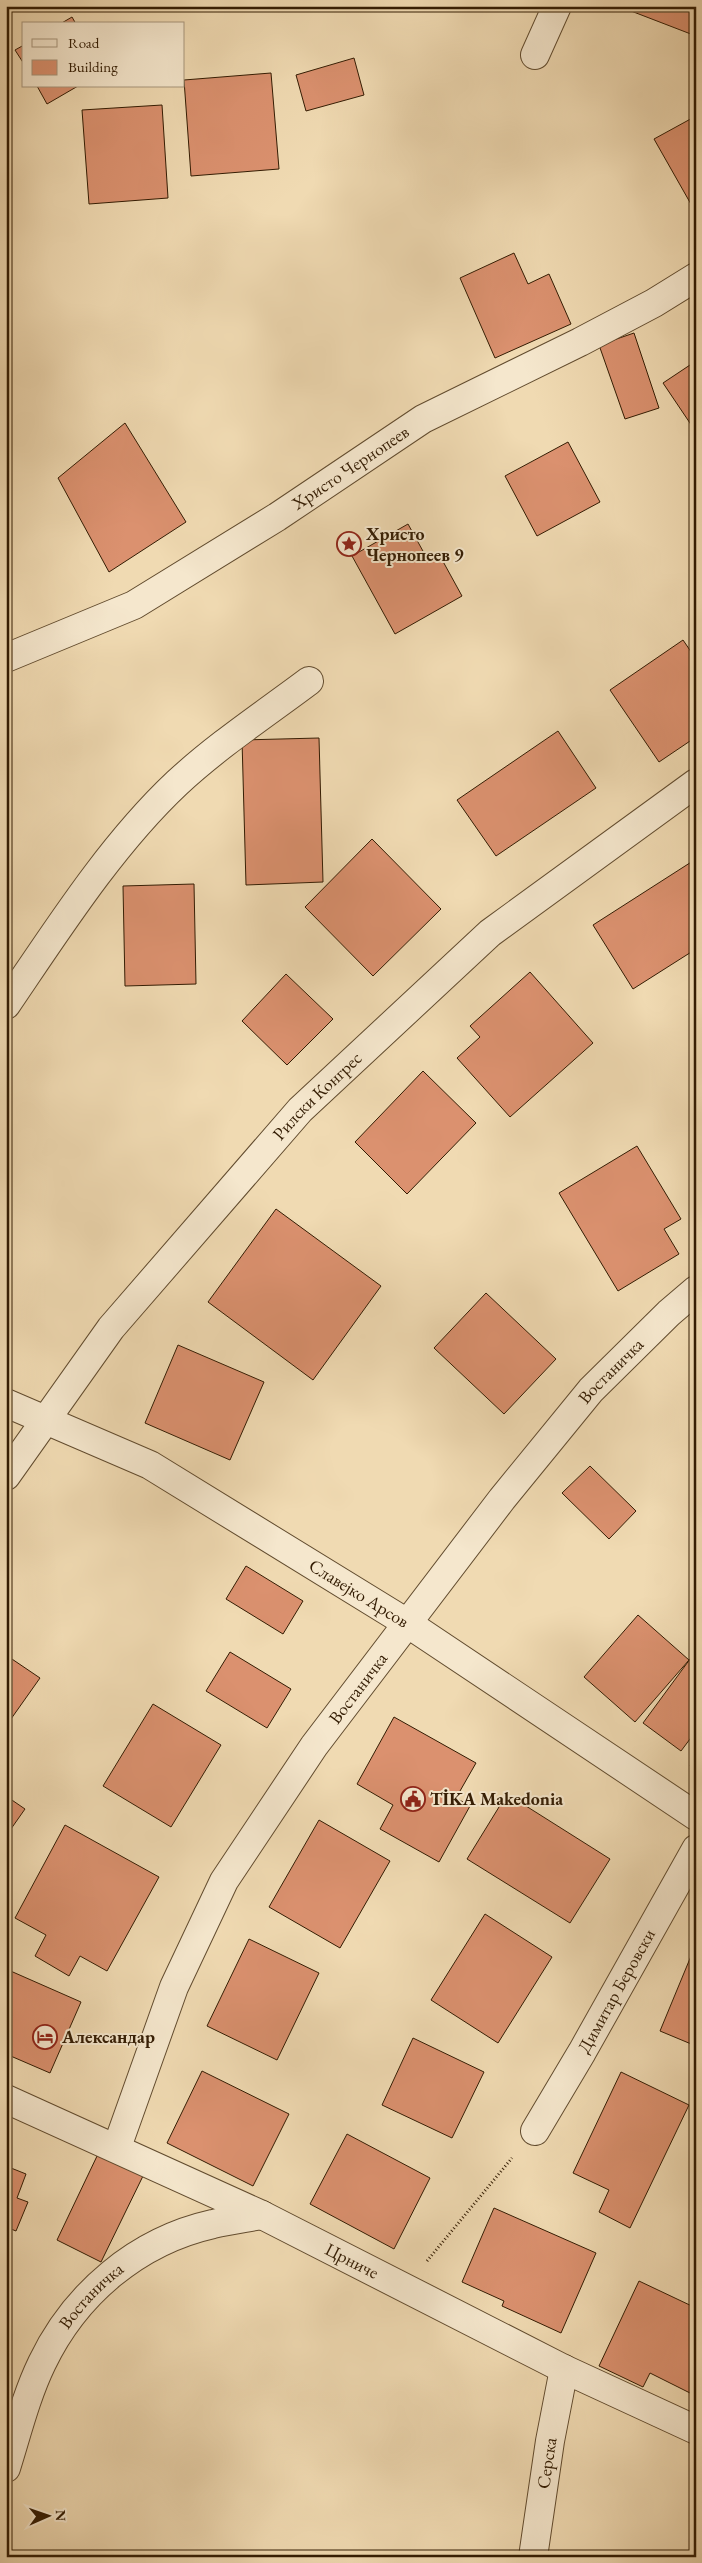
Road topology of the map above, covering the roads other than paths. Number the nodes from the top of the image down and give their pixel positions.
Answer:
1 (557, 6) edge
2 (535, 55) dead end
3 (696, 278) edge
4 (6, 658) edge
5 (309, 681) dead end
6 (696, 783) edge
7 (6, 1005) edge
8 (696, 1290) edge
9 (6, 1403) edge
10 (44, 1420) junction
11 (6, 1476) edge
12 (407, 1623) junction
13 (696, 1816) edge
14 (696, 1849) edge
15 (6, 2099) edge
16 (535, 2131) road end
17 (117, 2147) junction
18 (262, 2215) junction
19 (564, 2370) junction
20 (696, 2430) edge
21 (6, 2468) edge
22 (533, 2557) edge

1 - 2 street
3 - 4 street, Христо Чернопеев
5 - 7 street
6 - 10 street, Рилски Конгрес
8 - 12 street, Востаничка
9 - 10 street, Славејко Арсов
10 - 11 street, Рилски Конгрес
10 - 12 street, Славејко Арсов
12 - 13 street, Славејко Арсов
12 - 17 street, Востаничка
14 - 16 street, Димитар Беровски
15 - 17 street, Црниче
17 - 18 street, Црниче
18 - 19 street, Црниче
18 - 21 street, Востаничка
19 - 20 street, Црниче
19 - 22 street, Серска

